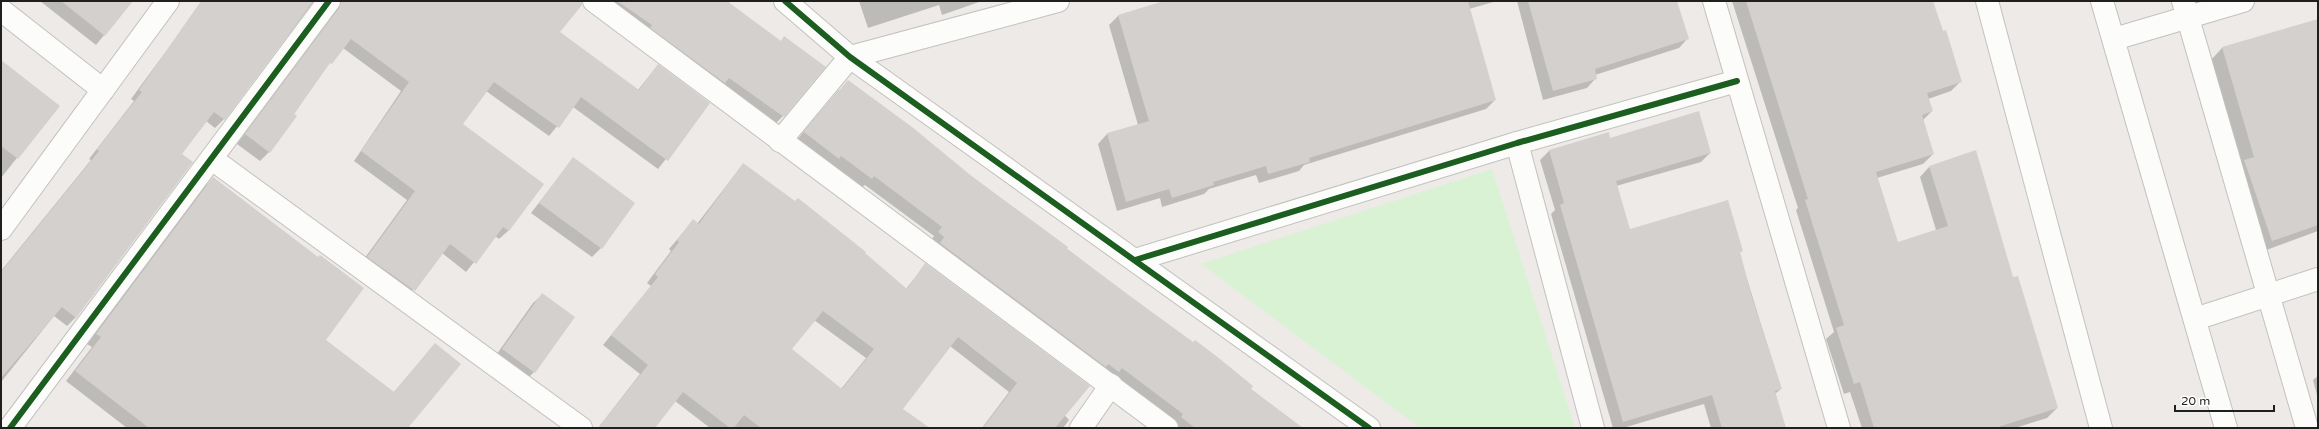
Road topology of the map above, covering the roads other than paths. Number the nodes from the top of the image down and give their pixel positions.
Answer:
1 (168, 1) edge
2 (329, 1) edge
3 (594, 1) edge
4 (785, 1) edge
5 (1058, 1) edge
6 (1714, 1) edge
7 (1987, 1) edge
8 (2102, 1) edge
9 (2243, 1) edge
10 (2186, 9) edge
11 (1, 10) edge
12 (2114, 39) junction
13 (850, 58) junction
14 (1737, 81) junction
15 (103, 90) junction
16 (780, 141) junction
17 (1517, 143) junction
18 (212, 159) junction
19 (1, 229) edge
20 (1135, 260) junction
21 (2318, 279) edge
22 (2268, 294) junction
23 (2195, 319) junction
24 (1111, 385) junction
25 (10, 428) edge
26 (581, 428) edge
27 (1081, 428) edge
28 (1167, 428) edge
29 (1369, 428) edge
30 (1593, 428) edge
31 (1839, 428) edge
32 (2101, 428) edge
33 (2226, 428) edge
34 (2306, 428) edge

1 - 15 street
2 - 18 street
3 - 16 street
4 - 13 street
5 - 13 street
6 - 14 street
7 - 32 street
8 - 12 street
9 - 10 street
10 - 12 street
10 - 22 street
11 - 15 street
12 - 23 street
13 - 16 street
13 - 20 street
14 - 17 street
14 - 31 street
15 - 19 street
16 - 24 street
17 - 20 street
17 - 30 street
18 - 25 street
18 - 26 street
20 - 29 street
21 - 22 street
22 - 23 street
22 - 34 street
23 - 33 street
24 - 27 street
24 - 28 street

